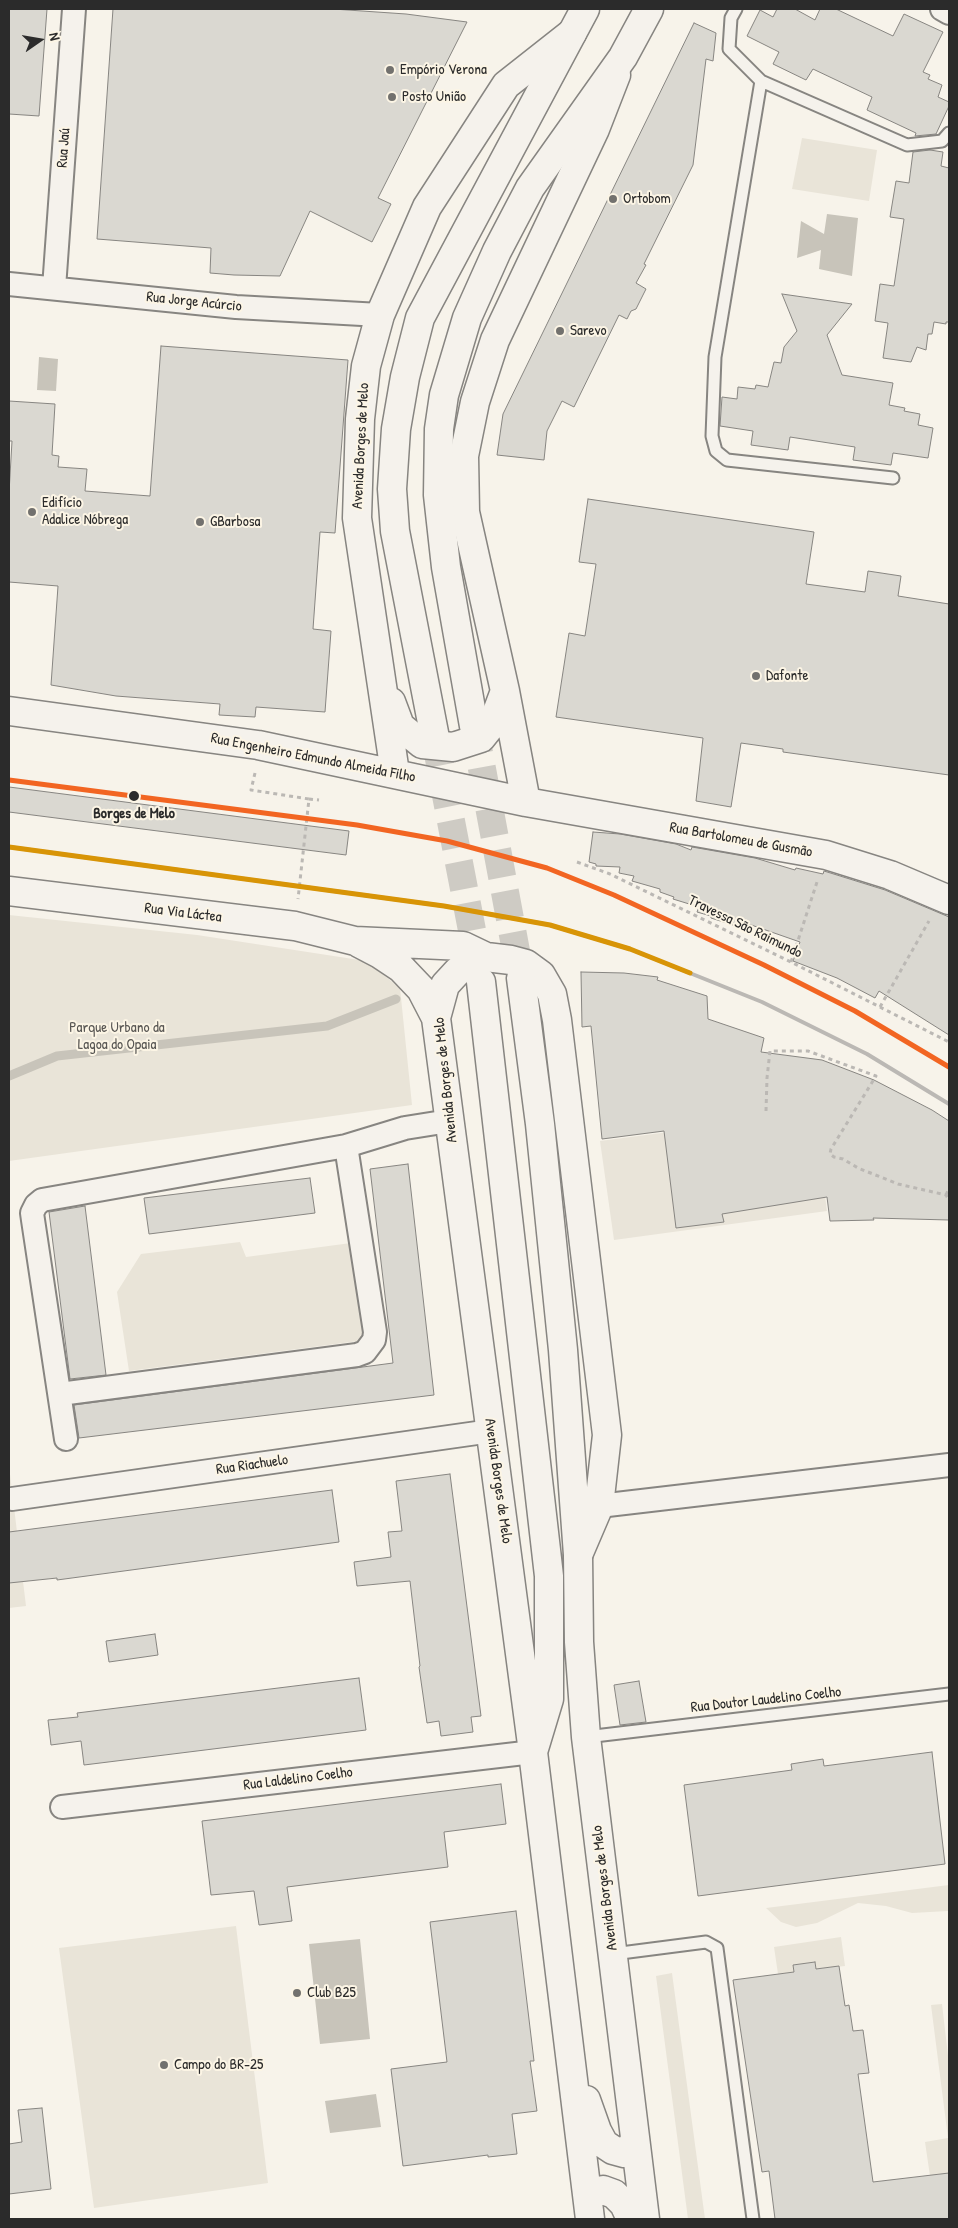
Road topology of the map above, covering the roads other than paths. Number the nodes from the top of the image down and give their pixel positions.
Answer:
1 (74, 9) edge
2 (585, 9) edge
3 (649, 9) edge
4 (736, 9) edge
5 (942, 9) edge
6 (949, 13) edge
7 (572, 34) junction
8 (623, 58) junction
9 (761, 82) junction
10 (949, 133) edge
11 (9, 284) edge
12 (54, 288) junction
13 (380, 315) junction
14 (893, 478) dead end
15 (382, 679) junction
16 (506, 691) junction
17 (9, 711) edge
18 (474, 726) tunnel mouth
19 (434, 738) tunnel mouth
20 (395, 773) junction
21 (526, 802) junction
22 (9, 892) edge
23 (946, 898) edge
24 (355, 941) junction
25 (472, 958) junction
26 (521, 978) tunnel mouth
27 (436, 1018) junction
28 (449, 1121) junction
29 (346, 1146) junction
30 (60, 1394) junction
31 (491, 1431) junction
32 (66, 1439) dead end
33 (949, 1465) edge
34 (12, 1498) dead end
35 (599, 1506) junction
36 (578, 1555) junction
37 (949, 1694) edge
38 (586, 1736) junction
39 (533, 1752) junction
40 (62, 1807) dead end
41 (613, 1954) junction
42 (569, 2051) junction
43 (635, 2140) junction
44 (588, 2207) edge
45 (631, 2219) edge
46 (645, 2219) edge
47 (753, 2219) edge

1 - 12 street, Rua Jaú
2 - 7 street, Avenida Borges de Melo
3 - 8 street
4 - 9 lane
5 - 6 street
7 - 13 street, Avenida Borges de Melo
7 - 19 street, Avenida Borges de Melo
8 - 16 street
8 - 18 street
9 - 10 lane
9 - 14 lane
11 - 12 street, Rua Jorge Acúrcio
12 - 13 street, Rua Jorge Acúrcio
13 - 15 street, Avenida Borges de Melo
15 - 16 street
15 - 20 street, Avenida Borges de Melo
16 - 21 street
17 - 20 street, Rua Engenheiro Edmundo Almeida Filho
20 - 21 street, Rua Engenheiro Edmundo Almeida Filho
21 - 23 street, Rua Bartolomeu de Gusmão
22 - 24 street, Rua Via Láctea
24 - 25 street, Rua Via Láctea
24 - 27 street, Rua Via Láctea
25 - 27 street, Avenida Borges de Melo
25 - 35 street, Avenida Borges de Melo
25 - 39 street, Avenida Borges de Melo
26 - 36 street, Avenida Borges de Melo
27 - 28 street, Avenida Borges de Melo
28 - 29 street
28 - 31 street, Avenida Borges de Melo
29 - 30 street
29 - 30 street
30 - 32 street
31 - 34 street, Rua Riachuelo
31 - 39 street, Avenida Borges de Melo
33 - 35 street
35 - 36 street, Avenida Borges de Melo
36 - 38 street, Avenida Borges de Melo
37 - 38 lane, Rua Doutor Laudelino Coelho
38 - 41 street, Avenida Borges de Melo
39 - 40 street, Rua Laldelino Coelho
39 - 42 street, Avenida Borges de Melo
41 - 43 street, Avenida Borges de Melo
41 - 47 lane
42 - 43 street
42 - 44 street, Avenida Borges de Melo
43 - 46 street, Avenida Borges de Melo
44 - 45 street

